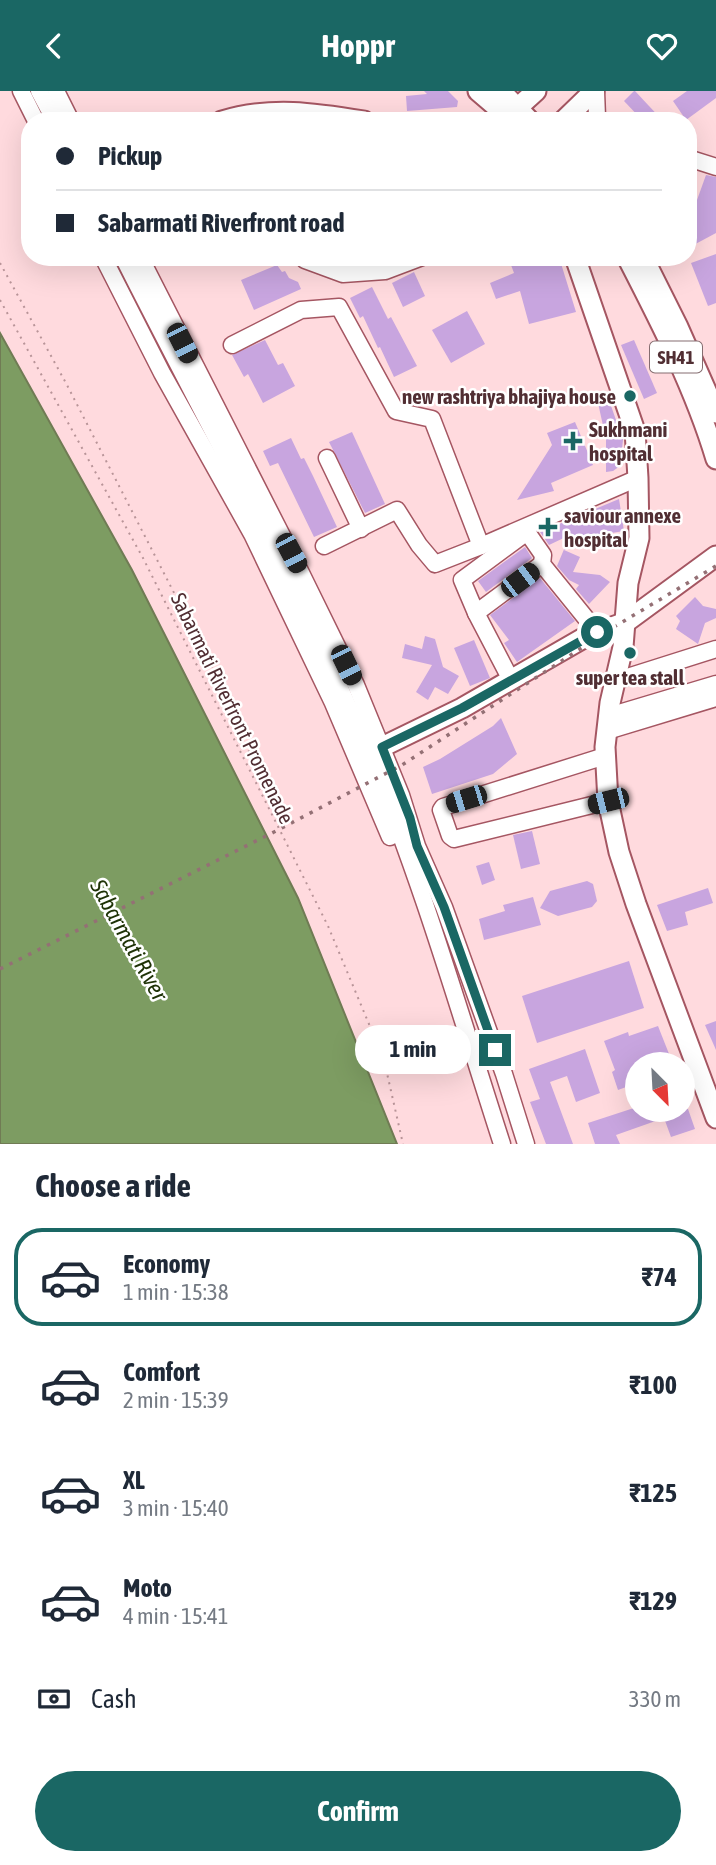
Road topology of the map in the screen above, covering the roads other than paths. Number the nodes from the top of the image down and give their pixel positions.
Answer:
1 (56, 91) edge
2 (478, 91) edge
3 (501, 91) edge
4 (536, 91) edge
5 (595, 91) edge
6 (30, 92) edge
7 (34, 112) edge
8 (47, 112) edge
9 (66, 112) edge
10 (508, 112) edge
11 (512, 112) edge
12 (519, 112) edge
13 (573, 112) edge
14 (597, 112) edge
15 (697, 161) edge
16 (716, 167) edge
17 (108, 266) edge
18 (128, 266) edge
19 (145, 266) edge
20 (321, 266) edge
21 (398, 266) edge
22 (578, 266) edge
23 (632, 266) edge
24 (648, 266) edge
25 (232, 345) dead end
26 (716, 413) edge
27 (327, 458) dead end
28 (716, 460) edge
29 (638, 478) junction
30 (361, 529) junction
31 (324, 546) dead end
32 (481, 546) junction
33 (716, 556) edge
34 (542, 563) junction
35 (476, 613) junction
36 (626, 622) junction
37 (597, 632) junction
38 (716, 649) edge
39 (511, 680) junction
40 (615, 681) junction
41 (716, 684) edge
42 (716, 698) edge
43 (608, 723) junction
44 (382, 747) junction
45 (606, 757) junction
46 (608, 801) junction
47 (407, 852) junction
48 (716, 1118) edge
49 (502, 1144) edge
50 (526, 1144) edge

1 - 9 street
2 - 10 main road
3 - 11 main road
4 - 12 main road
5 - 13 main road
5 - 14 street
6 - 7 street
6 - 8 street
15 - 16 street
17 - 47 street
18 - 47 street
19 - 44 street
20 - 21 street
22 - 29 main road
23 - 28 main road, SH41
24 - 26 main road
25 - 32 street
27 - 30 street
29 - 32 street
29 - 36 main road
30 - 31 street
30 - 32 street
33 - 36 main road
34 - 35 street
34 - 35 street
34 - 37 street
35 - 39 street
36 - 37 main road
36 - 40 main road
37 - 39 main road
38 - 40 street
39 - 44 main road
40 - 43 main road
41 - 43 street
42 - 43 street
43 - 45 main road
44 - 50 street
45 - 46 main road
45 - 46 street
46 - 48 main road
47 - 49 street

